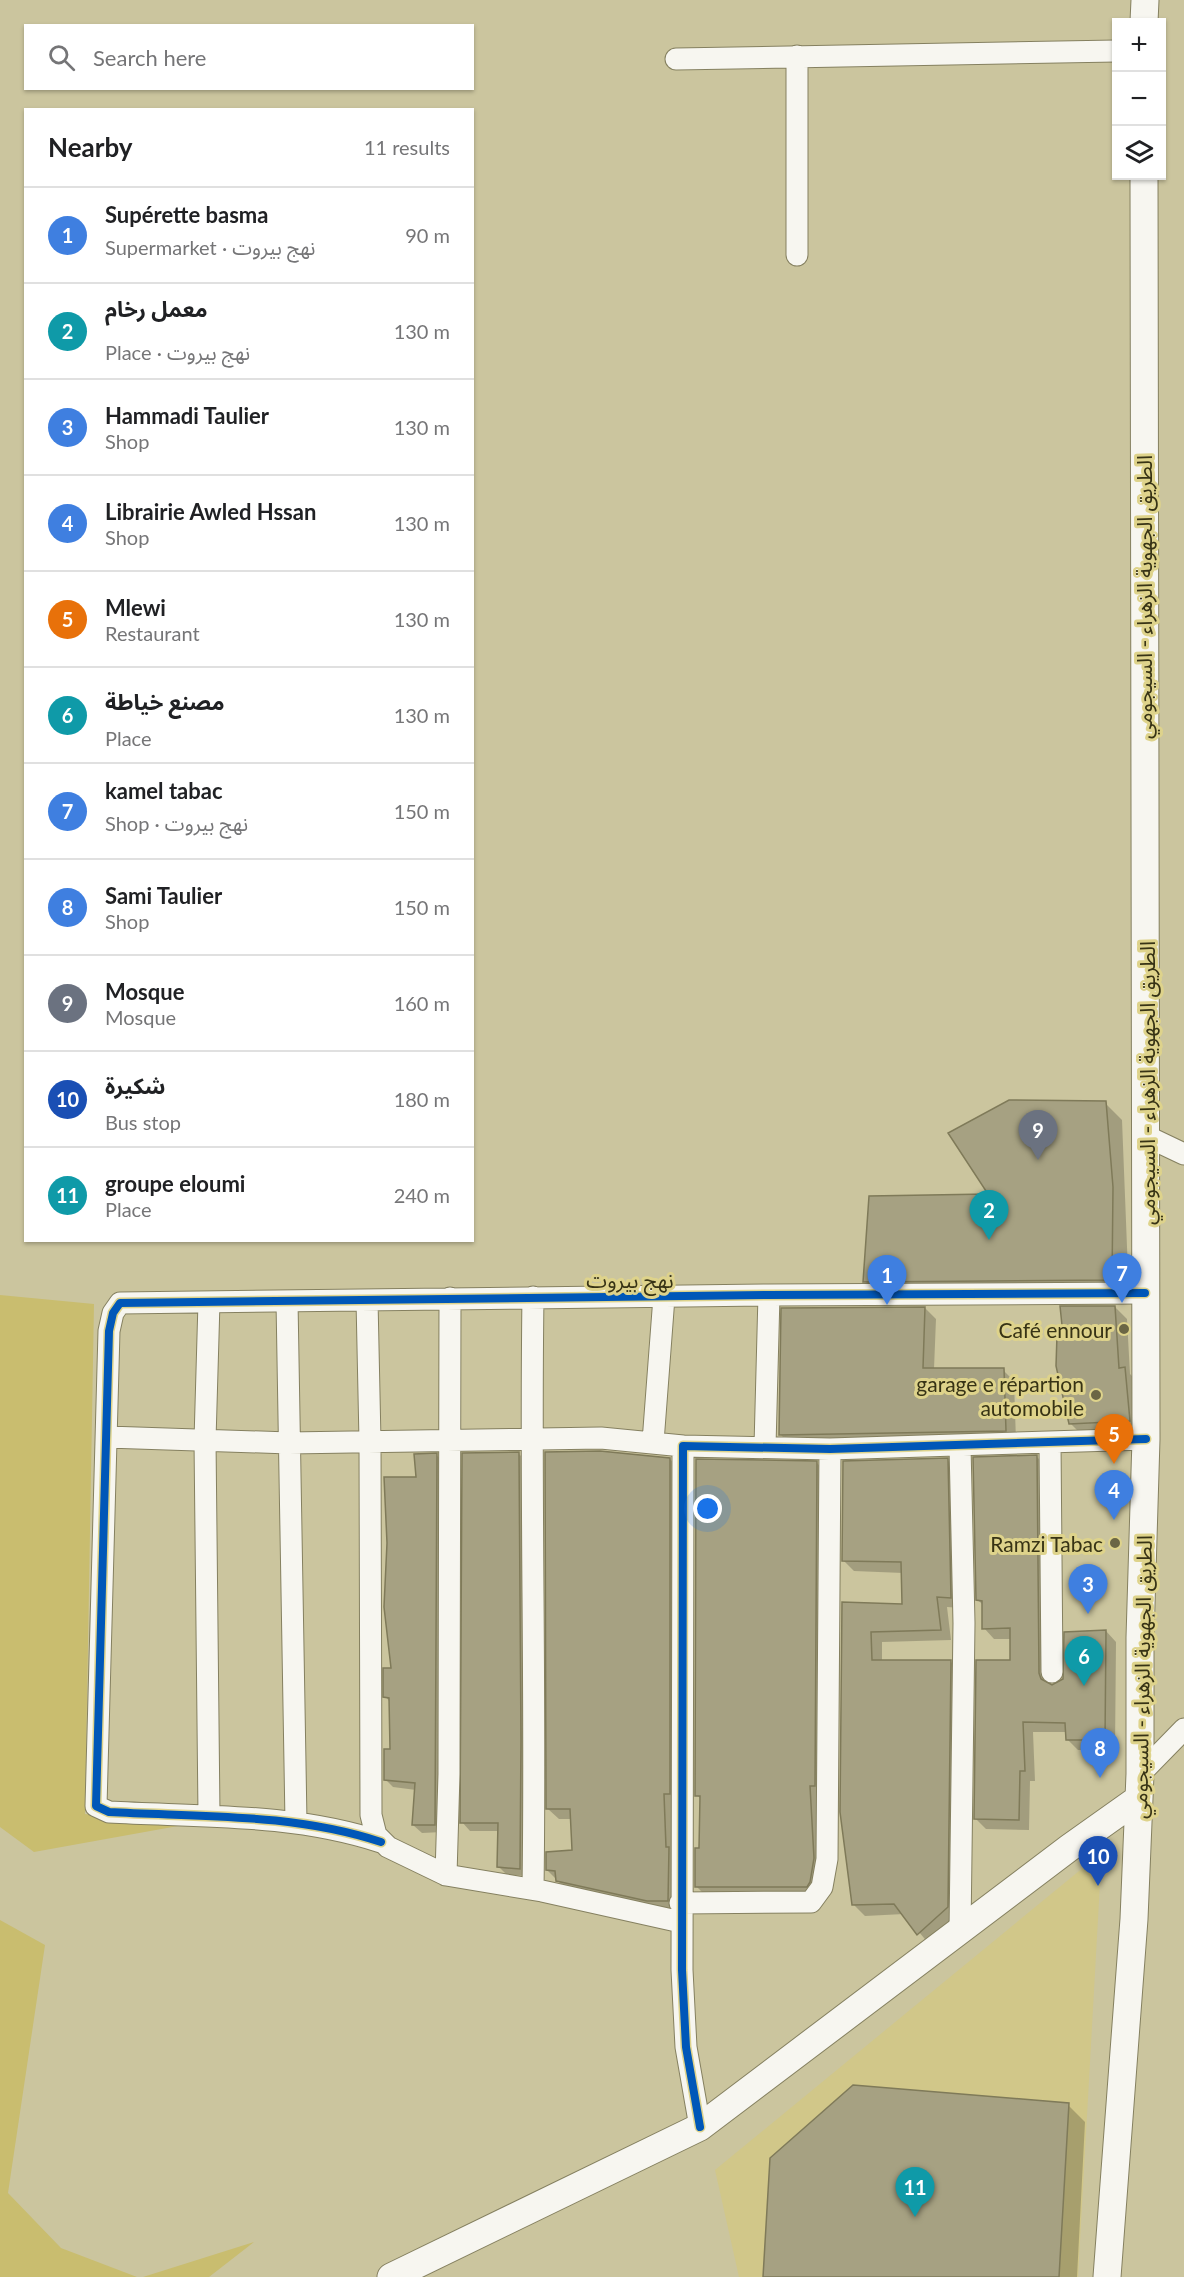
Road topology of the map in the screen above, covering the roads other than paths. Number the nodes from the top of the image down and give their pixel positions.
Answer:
1 (1144, 0) edge
2 (1144, 18) edge
3 (1112, 51) edge
4 (797, 56) junction
5 (676, 59) dead end
6 (1144, 180) edge
7 (797, 255) dead end
8 (1146, 1136) junction
9 (1184, 1154) edge
10 (1145, 1293) junction
11 (769, 1295) junction
12 (533, 1297) junction
13 (664, 1297) junction
14 (450, 1298) junction
15 (367, 1300) junction
16 (286, 1301) junction
17 (210, 1302) junction
18 (107, 1437) junction
19 (531, 1439) junction
20 (1146, 1439) junction
21 (205, 1440) junction
22 (448, 1440) junction
23 (370, 1441) junction
24 (653, 1442) junction
25 (289, 1443) junction
26 (1050, 1443) junction
27 (683, 1446) junction
28 (765, 1446) junction
29 (960, 1446) junction
30 (830, 1449) junction
31 (1052, 1672) dead end
32 (1184, 1729) edge
33 (1139, 1787) junction
34 (209, 1815) junction
35 (296, 1822) junction
36 (381, 1842) junction
37 (446, 1875) junction
38 (533, 1889) junction
39 (680, 1913) junction
40 (960, 1931) junction
41 (700, 2127) junction
42 (391, 2277) edge
43 (1107, 2277) edge

1 - 2 main road
3 - 4 street
4 - 5 street
4 - 7 street
6 - 8 main road, الطريق الجهوية الزهراء - السيجومي
8 - 9 street
8 - 10 main road, الطريق الجهوية الزهراء - السيجومي
10 - 11 street, نهج بيروت
10 - 20 main road, الطريق الجهوية الزهراء - السيجومي
11 - 13 street, نهج بيروت
11 - 28 street
12 - 13 street, نهج بيروت
12 - 14 street, نهج بيروت
12 - 19 street
13 - 24 street
14 - 15 street, نهج بيروت
14 - 22 street
15 - 16 street, نهج بيروت
15 - 23 street
16 - 17 street, نهج بيروت
16 - 25 street
17 - 18 street, نهج بيروت
17 - 21 street
18 - 21 street
18 - 34 street
19 - 22 street
19 - 24 street
19 - 38 street
20 - 26 street
20 - 33 main road, الطريق الجهوية الزهراء - السيجومي
21 - 25 street
21 - 34 street
22 - 23 street
22 - 37 street
23 - 25 street
23 - 36 street
24 - 27 street
25 - 35 street
26 - 29 street
26 - 31 street
27 - 28 street
27 - 39 street
28 - 30 street
29 - 30 street
29 - 40 street
30 - 39 street
32 - 33 street
33 - 40 main road
33 - 43 main road, الطريق الجهوية الزهراء - السيجومي
34 - 35 street
35 - 36 street
36 - 37 street
37 - 38 street
38 - 39 street
39 - 41 street
40 - 41 main road
41 - 42 main road

